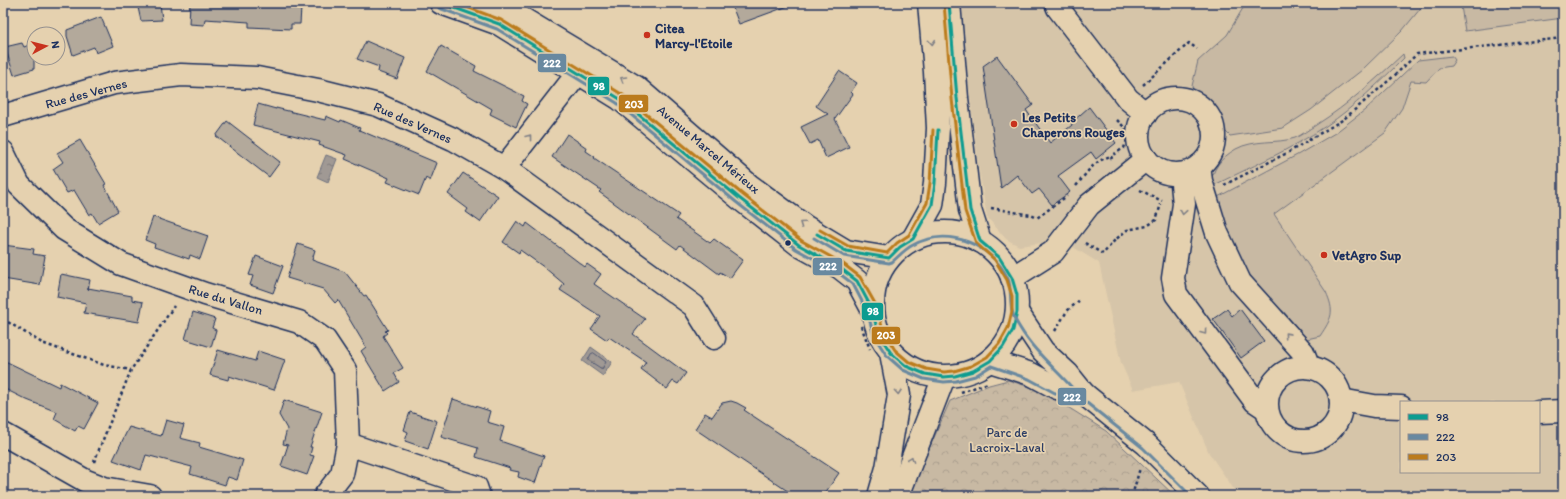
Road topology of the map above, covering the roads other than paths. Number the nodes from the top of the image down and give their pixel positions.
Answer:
1 (441, 3) edge
2 (492, 3) edge
3 (929, 3) edge
4 (949, 3) edge
5 (1056, 3) edge
6 (578, 73) junction
7 (1146, 114) junction
8 (3, 116) edge
9 (3, 152) edge
10 (1146, 159) junction
11 (504, 168) junction
12 (1190, 170) junction
13 (913, 239) junction
14 (980, 241) junction
15 (889, 258) junction
16 (1012, 278) junction
17 (872, 309) junction
18 (1017, 312) junction
19 (714, 338) dead end
20 (891, 353) junction
21 (1309, 367) junction
22 (991, 371) junction
23 (951, 385) junction
24 (1084, 394) junction
25 (1341, 400) junction
26 (1400, 407) edge
27 (1267, 409) junction
28 (1563, 411) edge
29 (1540, 412) edge
30 (3, 434) edge
31 (348, 444) junction
32 (451, 488) edge
33 (150, 496) edge
34 (325, 496) edge
35 (479, 496) edge
36 (879, 496) edge
37 (898, 496) edge
38 (1198, 496) edge

1 - 6 main road, Avenue Marcel Mérieux
15 -> 2 main road, Avenue Marcel Mérieux
3 -> 13 main road
4 - 14 main road
5 - 7 main road
11 -> 6 main road
6 - 17 main road, Avenue Marcel Mérieux
7 - 10 main road
7 - 12 main road
8 - 11 main road, Rue des Vernes
9 - 31 main road, Rue du Vallon
10 - 12 main road
10 - 16 main road
11 - 19 main road, Rue des Vernes
21 -> 12 main road
12 -> 27 main road
13 - 14 main road
13 - 15 main road
14 - 16 main road
15 - 17 main road
16 - 18 main road
17 - 20 main road
18 - 22 main road
18 - 24 main road
20 - 23 main road
20 -> 36 main road
21 - 25 main road
21 - 27 main road
22 - 23 main road
22 - 24 main road
37 -> 23 main road
24 - 38 main road
25 - 26 main road
25 - 27 main road
28 - 29 main road
30 - 33 main road
31 - 32 main road
31 - 34 main road, Rue du Vallon
32 - 35 main road

